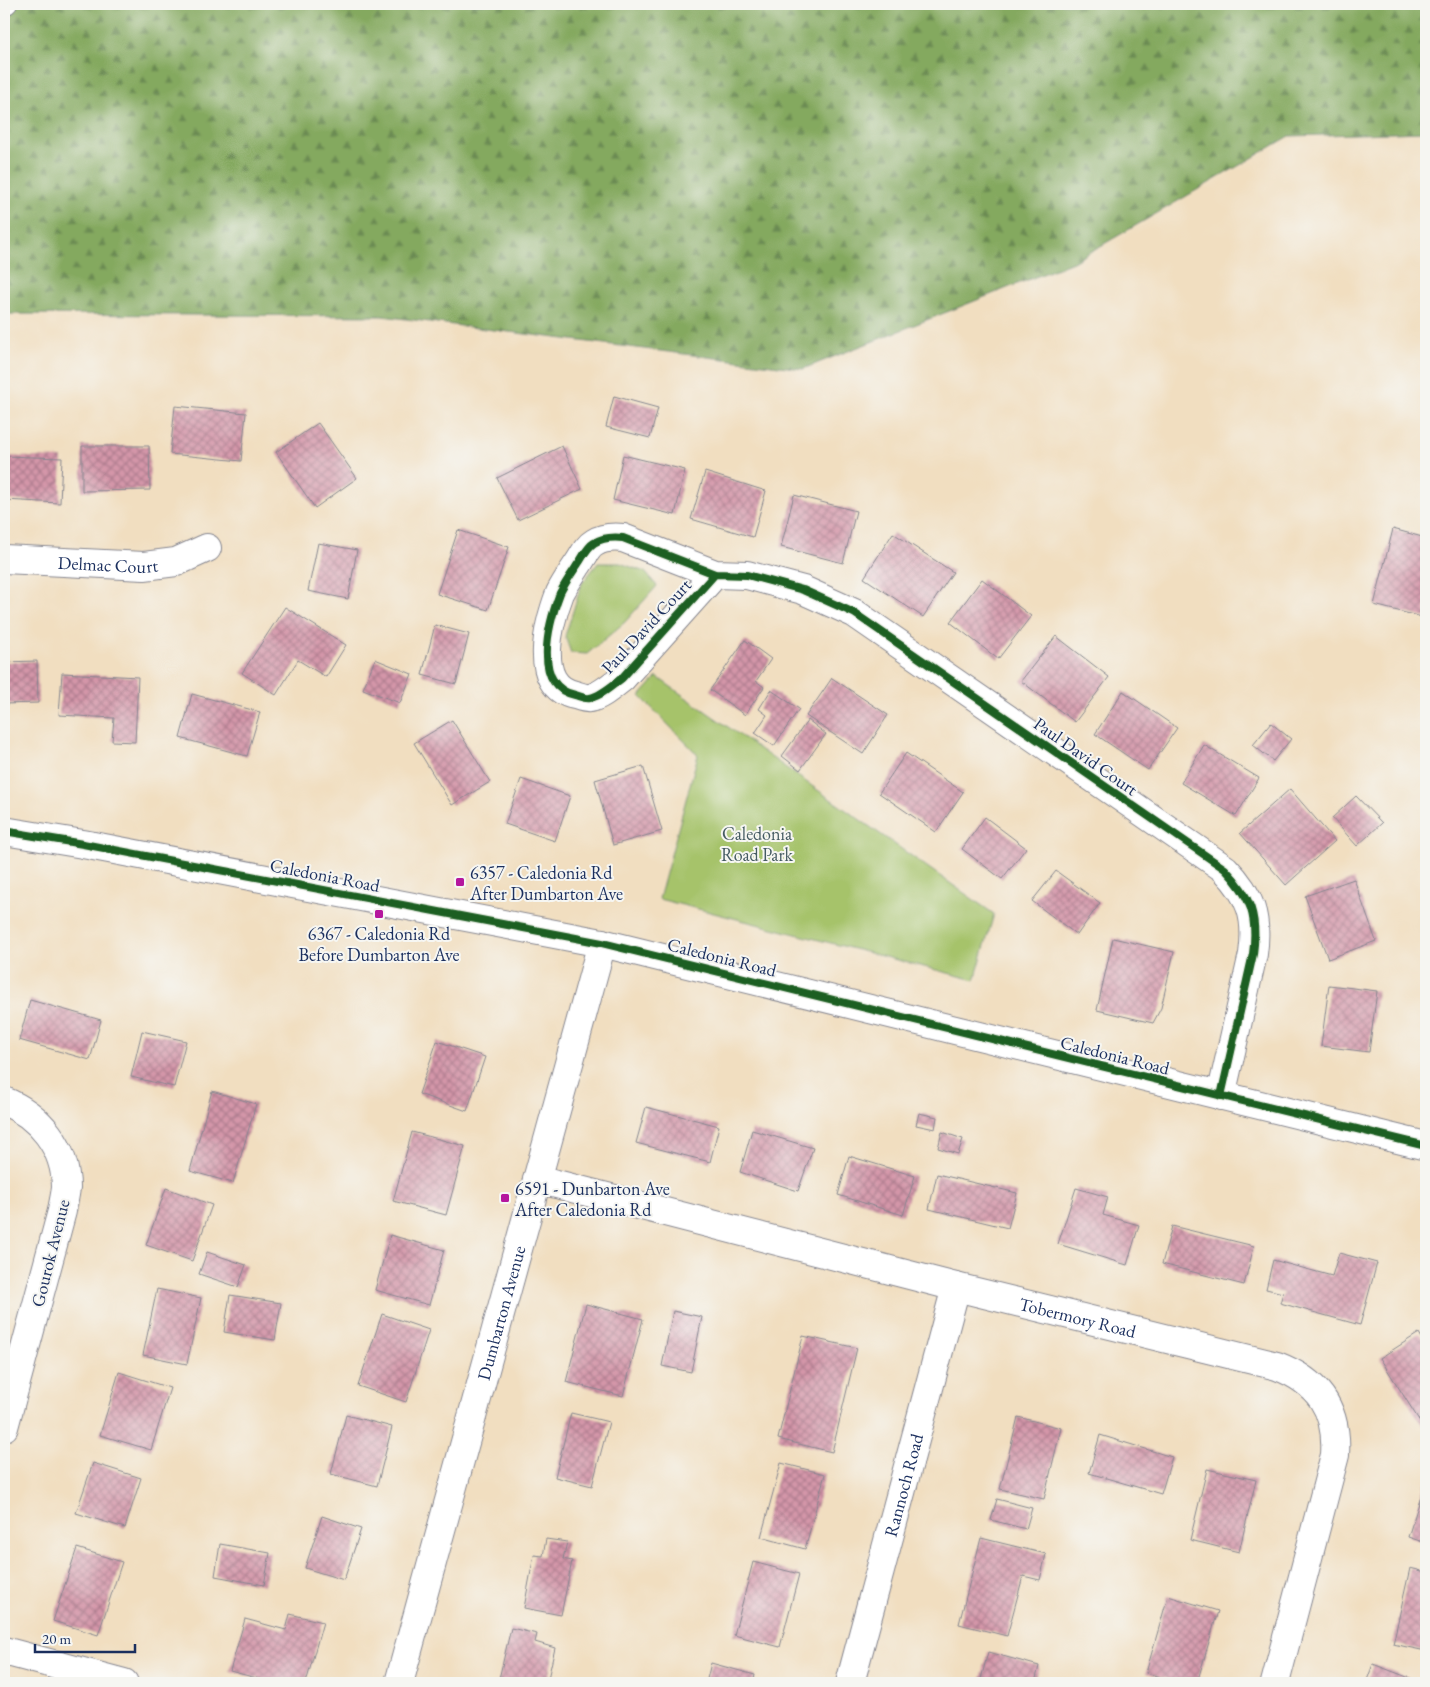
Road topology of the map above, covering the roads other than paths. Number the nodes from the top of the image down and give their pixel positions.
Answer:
1 (8, 4) edge
2 (4, 7) edge
3 (207, 548) dead end
4 (4, 559) edge
5 (715, 574) junction
6 (4, 831) edge
7 (602, 942) junction
8 (1221, 1096) junction
9 (4, 1100) edge
10 (1426, 1146) edge
11 (537, 1179) junction
12 (956, 1287) junction
13 (4, 1428) edge
14 (4, 1651) edge
15 (124, 1683) edge
16 (399, 1683) edge
17 (850, 1683) edge
18 (1275, 1683) edge

1 - 2 lane
3 - 4 street, Delmac Court
5 - 5 street, Paul David Court
5 - 8 street, Paul David Court
6 - 7 street, Caledonia Road
7 - 8 street, Caledonia Road
7 - 11 street, Dumbarton Avenue
8 - 10 street, Caledonia Road
9 - 13 street, Gourok Avenue
11 - 12 street, Tobermory Road
11 - 16 street, Dumbarton Avenue
12 - 17 street, Rannoch Road
12 - 18 street, Tobermory Road
14 - 15 street

